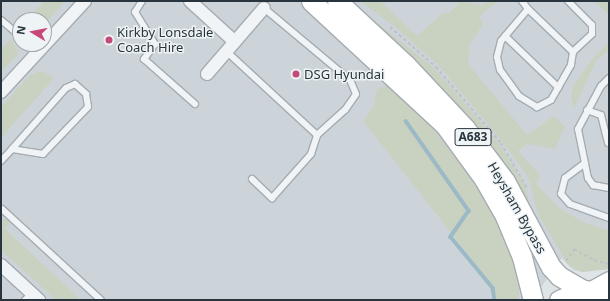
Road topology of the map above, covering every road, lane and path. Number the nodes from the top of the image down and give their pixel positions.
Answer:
1 (85, 1) edge
2 (142, 1) edge
3 (190, 1) edge
4 (311, 1) edge
5 (337, 1) edge
6 (522, 1) edge
7 (568, 1) edge
8 (264, 8) joint
9 (528, 10) junction
10 (1, 20) edge
11 (12, 29) edge
12 (52, 31) edge
13 (505, 36) junction
14 (234, 41) junction
15 (226, 51) junction
16 (30, 52) edge
17 (573, 52) junction
18 (207, 74) dead end
19 (609, 78) edge
20 (558, 87) junction
21 (1, 92) edge
22 (195, 104) dead end
23 (587, 110) junction
24 (318, 135) junction
25 (608, 143) dead end
26 (12, 148) junction
27 (1, 161) edge
28 (585, 163) junction
29 (252, 179) dead end
30 (609, 188) edge
31 (1, 209) edge
32 (609, 218) edge
33 (609, 264) edge
34 (1, 265) edge
35 (566, 267) dead end
36 (599, 288) edge
37 (32, 298) edge
38 (101, 300) edge
39 (533, 300) edge
40 (559, 300) edge

1 - 12 street
2 - 22 lane
3 - 14 street
4 - 39 highway, Heysham Bypass / A683
5 - 36 highway, Heysham Bypass / A683
6 - 9 lane
7 - 17 lane
8 - 14 street
8 - 24 lane
9 - 13 lane
9 - 17 lane
10 - 11 lane
13 - 20 lane
13 - 20 lane
14 - 15 street
15 - 18 street
15 - 24 lane
16 - 21 street
17 - 20 lane
19 - 23 lane
23 - 25 lane
23 - 28 lane
24 - 29 lane
26 - 26 lane
26 - 27 lane
28 - 30 lane
28 - 32 lane
31 - 38 lane
33 - 35 path
34 - 37 street
36 - 40 highway, A683

